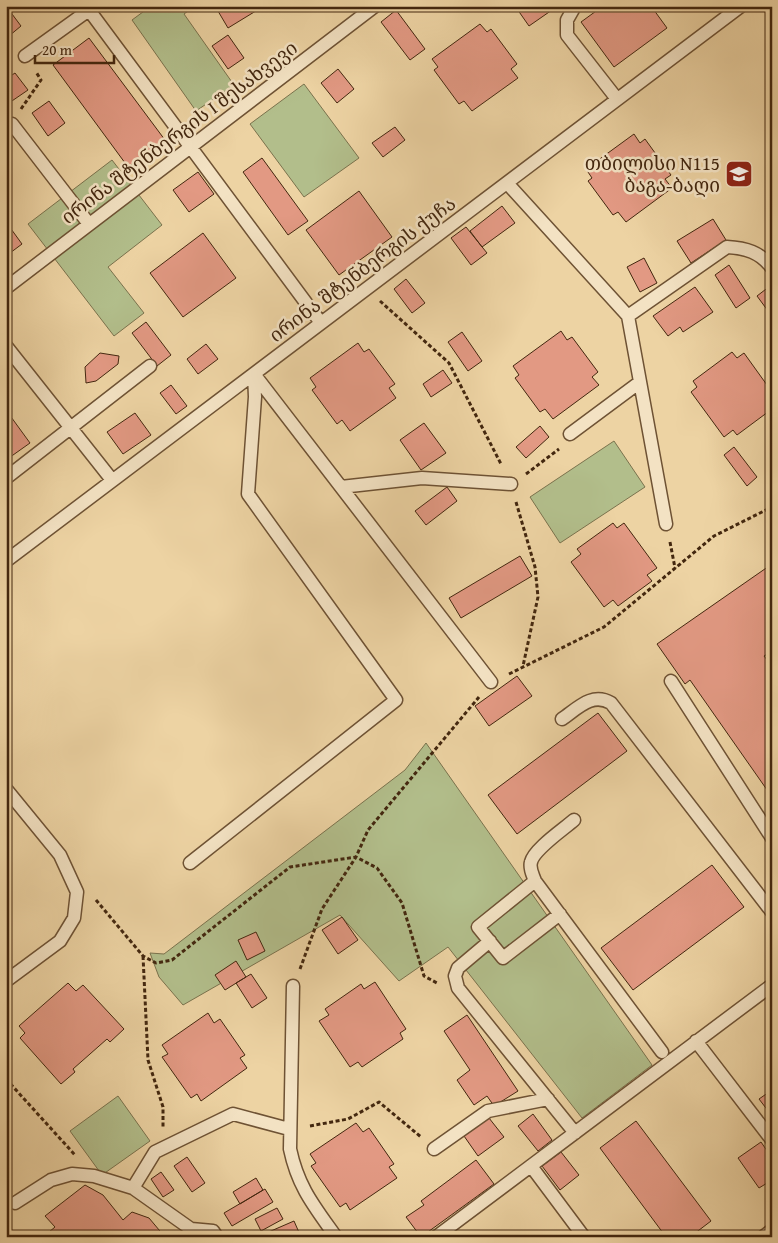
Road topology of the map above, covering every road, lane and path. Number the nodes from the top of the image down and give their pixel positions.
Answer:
1 (375, 6) edge
2 (575, 6) edge
3 (88, 8) edge
4 (733, 9) edge
5 (25, 56) joint
6 (617, 100) junction
7 (12, 124) joint
8 (191, 147) junction
9 (507, 183) junction
10 (90, 224) junction
11 (772, 268) edge
12 (6, 288) edge
13 (628, 316) junction
14 (321, 323) junction
15 (6, 346) edge
16 (150, 366) dead end
17 (254, 374) junction
18 (640, 382) junction
19 (72, 428) junction
20 (570, 434) joint
21 (6, 478) edge
22 (112, 480) junction
23 (512, 484) joint
24 (341, 487) junction
25 (772, 507) edge
26 (666, 524) joint
27 (6, 561) edge
28 (675, 568) junction
29 (670, 681) dead end
30 (491, 682) junction
31 (562, 720) dead end
32 (6, 790) edge
33 (574, 820) dead end
34 (772, 838) edge
35 (356, 858) junction
36 (190, 863) dead end
37 (535, 881) junction
38 (77, 892) junction
39 (772, 912) edge
40 (560, 914) junction
41 (490, 942) junction
42 (143, 956) junction
43 (6, 981) edge
44 (772, 985) edge
45 (293, 986) joint
46 (458, 988) junction
47 (696, 1042) junction
48 (662, 1052) dead end
49 (6, 1079) edge
50 (548, 1099) junction
51 (289, 1129) junction
52 (575, 1132) junction
53 (772, 1140) edge
54 (434, 1149) joint
55 (155, 1152) junction
56 (531, 1166) junction
57 (94, 1176) junction
58 (133, 1188) junction
59 (15, 1202) dead end
60 (772, 1230) edge
61 (217, 1237) edge
62 (336, 1237) edge
63 (436, 1237) edge
64 (584, 1237) edge
65 (763, 1237) edge

1 - 8 lane, ირინა შტენბერგის I შესახვევი
2 - 6 lane
3 - 5 lane
3 - 8 lane
4 - 6 lane, ირინა შტენბერგის ქუჩა
5 - 7 path
6 - 9 lane, ირინა შტენბერგის ქუჩა
7 - 10 lane
8 - 10 lane, ირინა შტენბერგის I შესახვევი
8 - 14 lane
9 - 13 lane
9 - 14 lane, ირინა შტენბერგის ქუჩა
10 - 12 lane, ირინა შტენბერგის I შესახვევი
11 - 13 lane
13 - 18 lane
14 - 17 lane, ირინა შტენბერგის ქუჩა
15 - 19 lane
16 - 19 lane
17 - 22 lane, ირინა შტენბერგის ქუჩა
17 - 24 lane
17 - 36 lane
18 - 20 lane
18 - 26 lane
19 - 21 lane
19 - 22 lane
20 - 23 path
22 - 27 lane, ირინა შტენბერგის ქუჩა
23 - 24 lane
24 - 30 lane
25 - 28 path
26 - 28 path
28 - 30 path
29 - 34 lane
30 - 35 path
31 - 39 lane
32 - 38 lane
33 - 37 lane
35 - 42 path
35 - 45 path
35 - 46 path
37 - 40 lane
37 - 41 lane
38 - 42 path
38 - 43 lane
40 - 41 lane
40 - 48 lane
41 - 46 lane
42 - 55 path
44 - 47 lane
45 - 51 lane
46 - 50 lane
47 - 52 lane
47 - 53 lane
49 - 57 path
50 - 52 lane
50 - 54 lane
51 - 54 path
51 - 55 lane
51 - 62 lane
52 - 56 lane
55 - 58 lane
56 - 63 lane
56 - 64 lane
57 - 58 lane
57 - 59 lane
58 - 61 lane
60 - 65 lane

